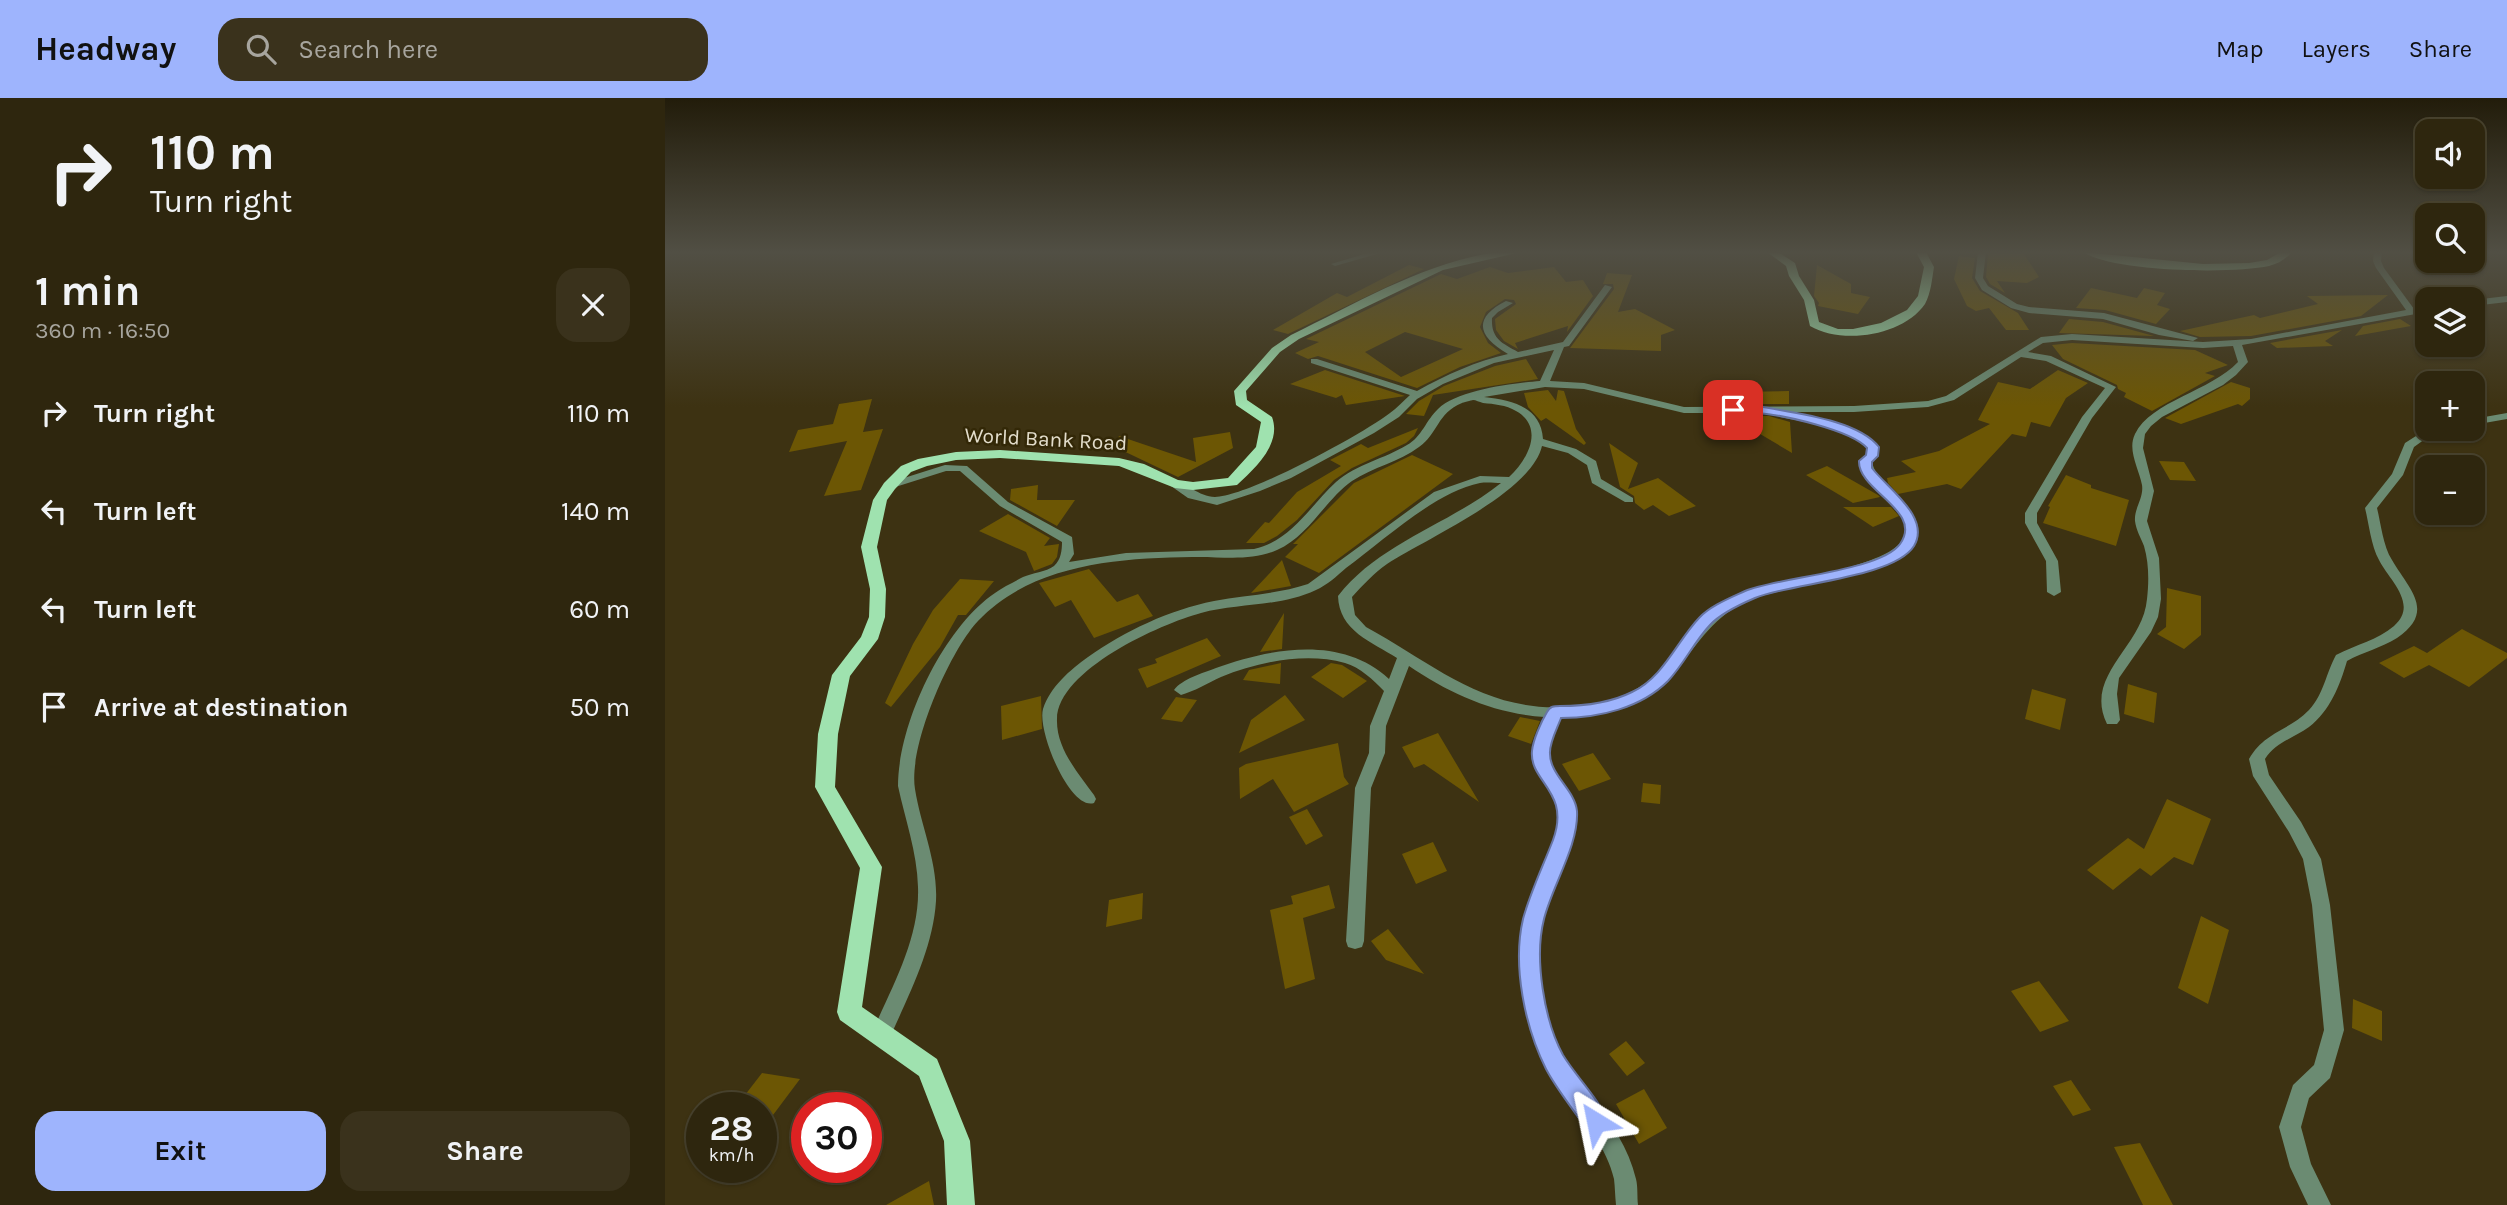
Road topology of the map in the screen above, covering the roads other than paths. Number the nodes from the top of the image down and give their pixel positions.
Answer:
1 (1365, 304) edge
2 (1508, 304) edge
3 (1596, 304) edge
4 (1810, 304) edge
5 (1919, 304) edge
6 (2012, 304) edge
7 (2406, 304) edge
8 (2415, 311) edge
9 (2412, 312) junction
10 (2237, 343) junction
11 (2222, 344) junction
12 (1560, 346) junction
13 (2020, 354) junction
14 (1516, 355) junction
15 (1314, 361) dead end
16 (1545, 384) junction
17 (1418, 394) junction
18 (1472, 398) junction
19 (1758, 409) junction
20 (2507, 416) edge
21 (2485, 420) edge
22 (2415, 440) edge
23 (1537, 441) junction
24 (1509, 480) junction
25 (1175, 484) junction
26 (889, 485) junction
27 (1629, 500) dead end
28 (1060, 567) junction
29 (2054, 592) dead end
30 (1405, 657) junction
31 (1181, 690) dead end
32 (1392, 690) junction
33 (1555, 712) junction
34 (2112, 720) dead end
35 (1088, 799) dead end
36 (1355, 941) dead end
37 (881, 1035) junction
38 (961, 1205) edge
39 (1627, 1205) edge
40 (2320, 1205) edge

1 - 25 main road, World Bank Road
2 - 14 street
3 - 12 street
4 - 5 main road
6 - 11 street
7 - 9 street
8 - 9 street
9 - 10 street
10 - 11 street
10 - 34 street
11 - 13 street
12 - 14 street
12 - 16 street
13 - 19 street
13 - 29 street
14 - 17 street
15 - 17 street
16 - 18 street
16 - 19 street
17 - 25 street
18 - 23 street
18 - 28 street
19 - 33 street
20 - 21 street
22 - 40 street
23 - 24 street
23 - 27 street
24 - 30 street
24 - 35 street
25 - 26 main road, World Bank Road
26 - 28 street
26 - 37 main road
28 - 37 street
30 - 32 street
30 - 33 street
31 - 32 street
32 - 36 street
33 - 39 street
37 - 38 main road

